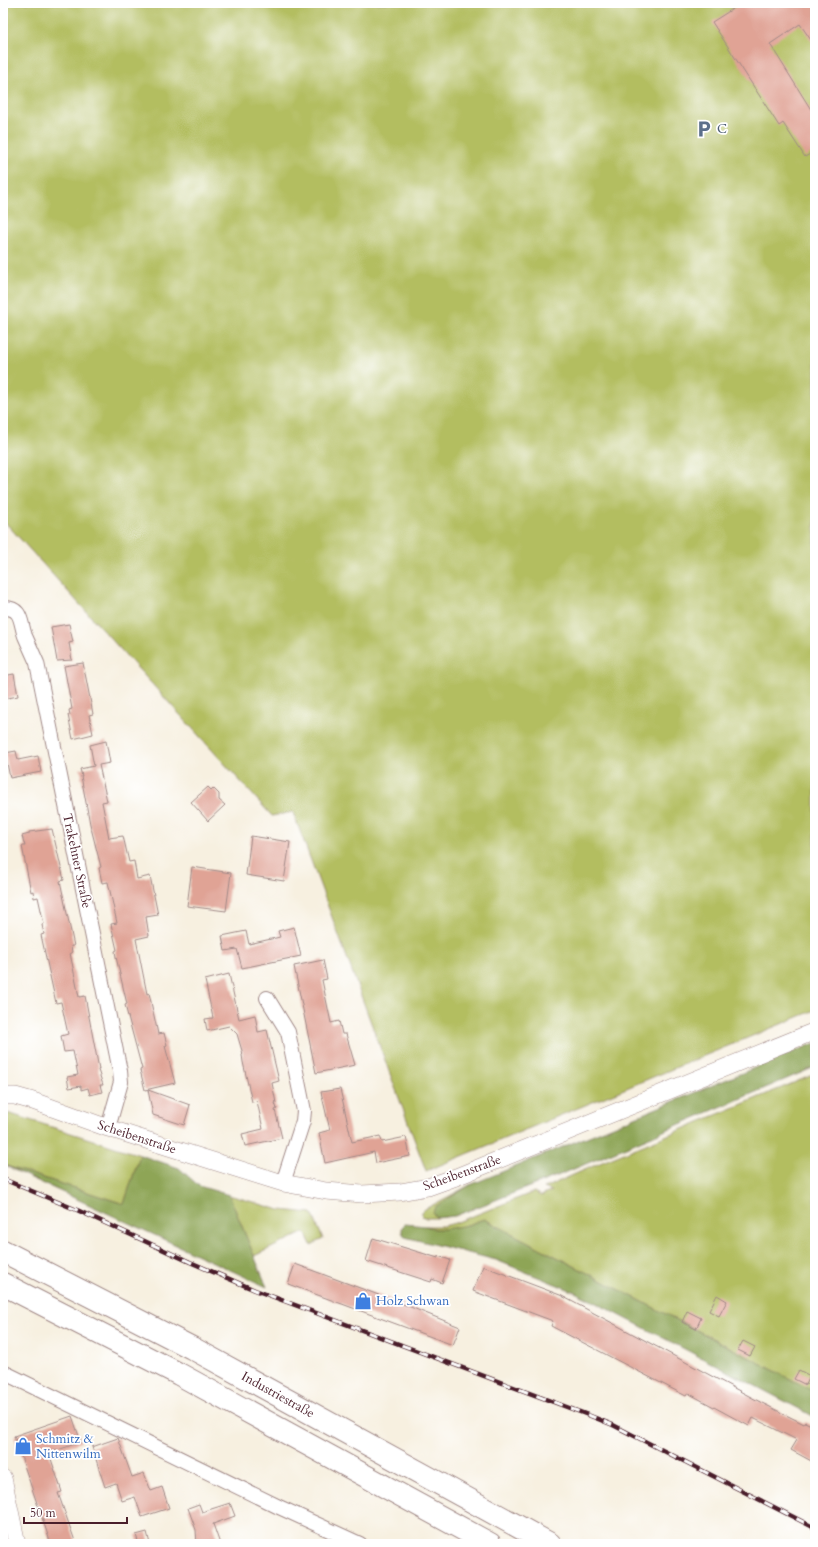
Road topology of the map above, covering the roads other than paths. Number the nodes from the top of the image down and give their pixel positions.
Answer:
1 (3, 608) edge
2 (267, 998) dead end
3 (815, 1031) edge
4 (3, 1096) edge
5 (108, 1128) junction
6 (283, 1183) junction
7 (3, 1251) edge
8 (3, 1284) edge
9 (3, 1372) edge
10 (3, 1478) edge
11 (7, 1514) edge
12 (17, 1544) edge
13 (360, 1544) edge
14 (490, 1544) edge
15 (550, 1544) edge

1 - 5 street, Trakehner Straße
2 - 6 street
3 - 6 street, Scheibenstraße
4 - 5 street, Scheibenstraße
5 - 6 street, Scheibenstraße
7 - 15 highway, Industriestraße
8 - 14 highway
9 - 13 street
10 - 11 street
11 - 12 street

